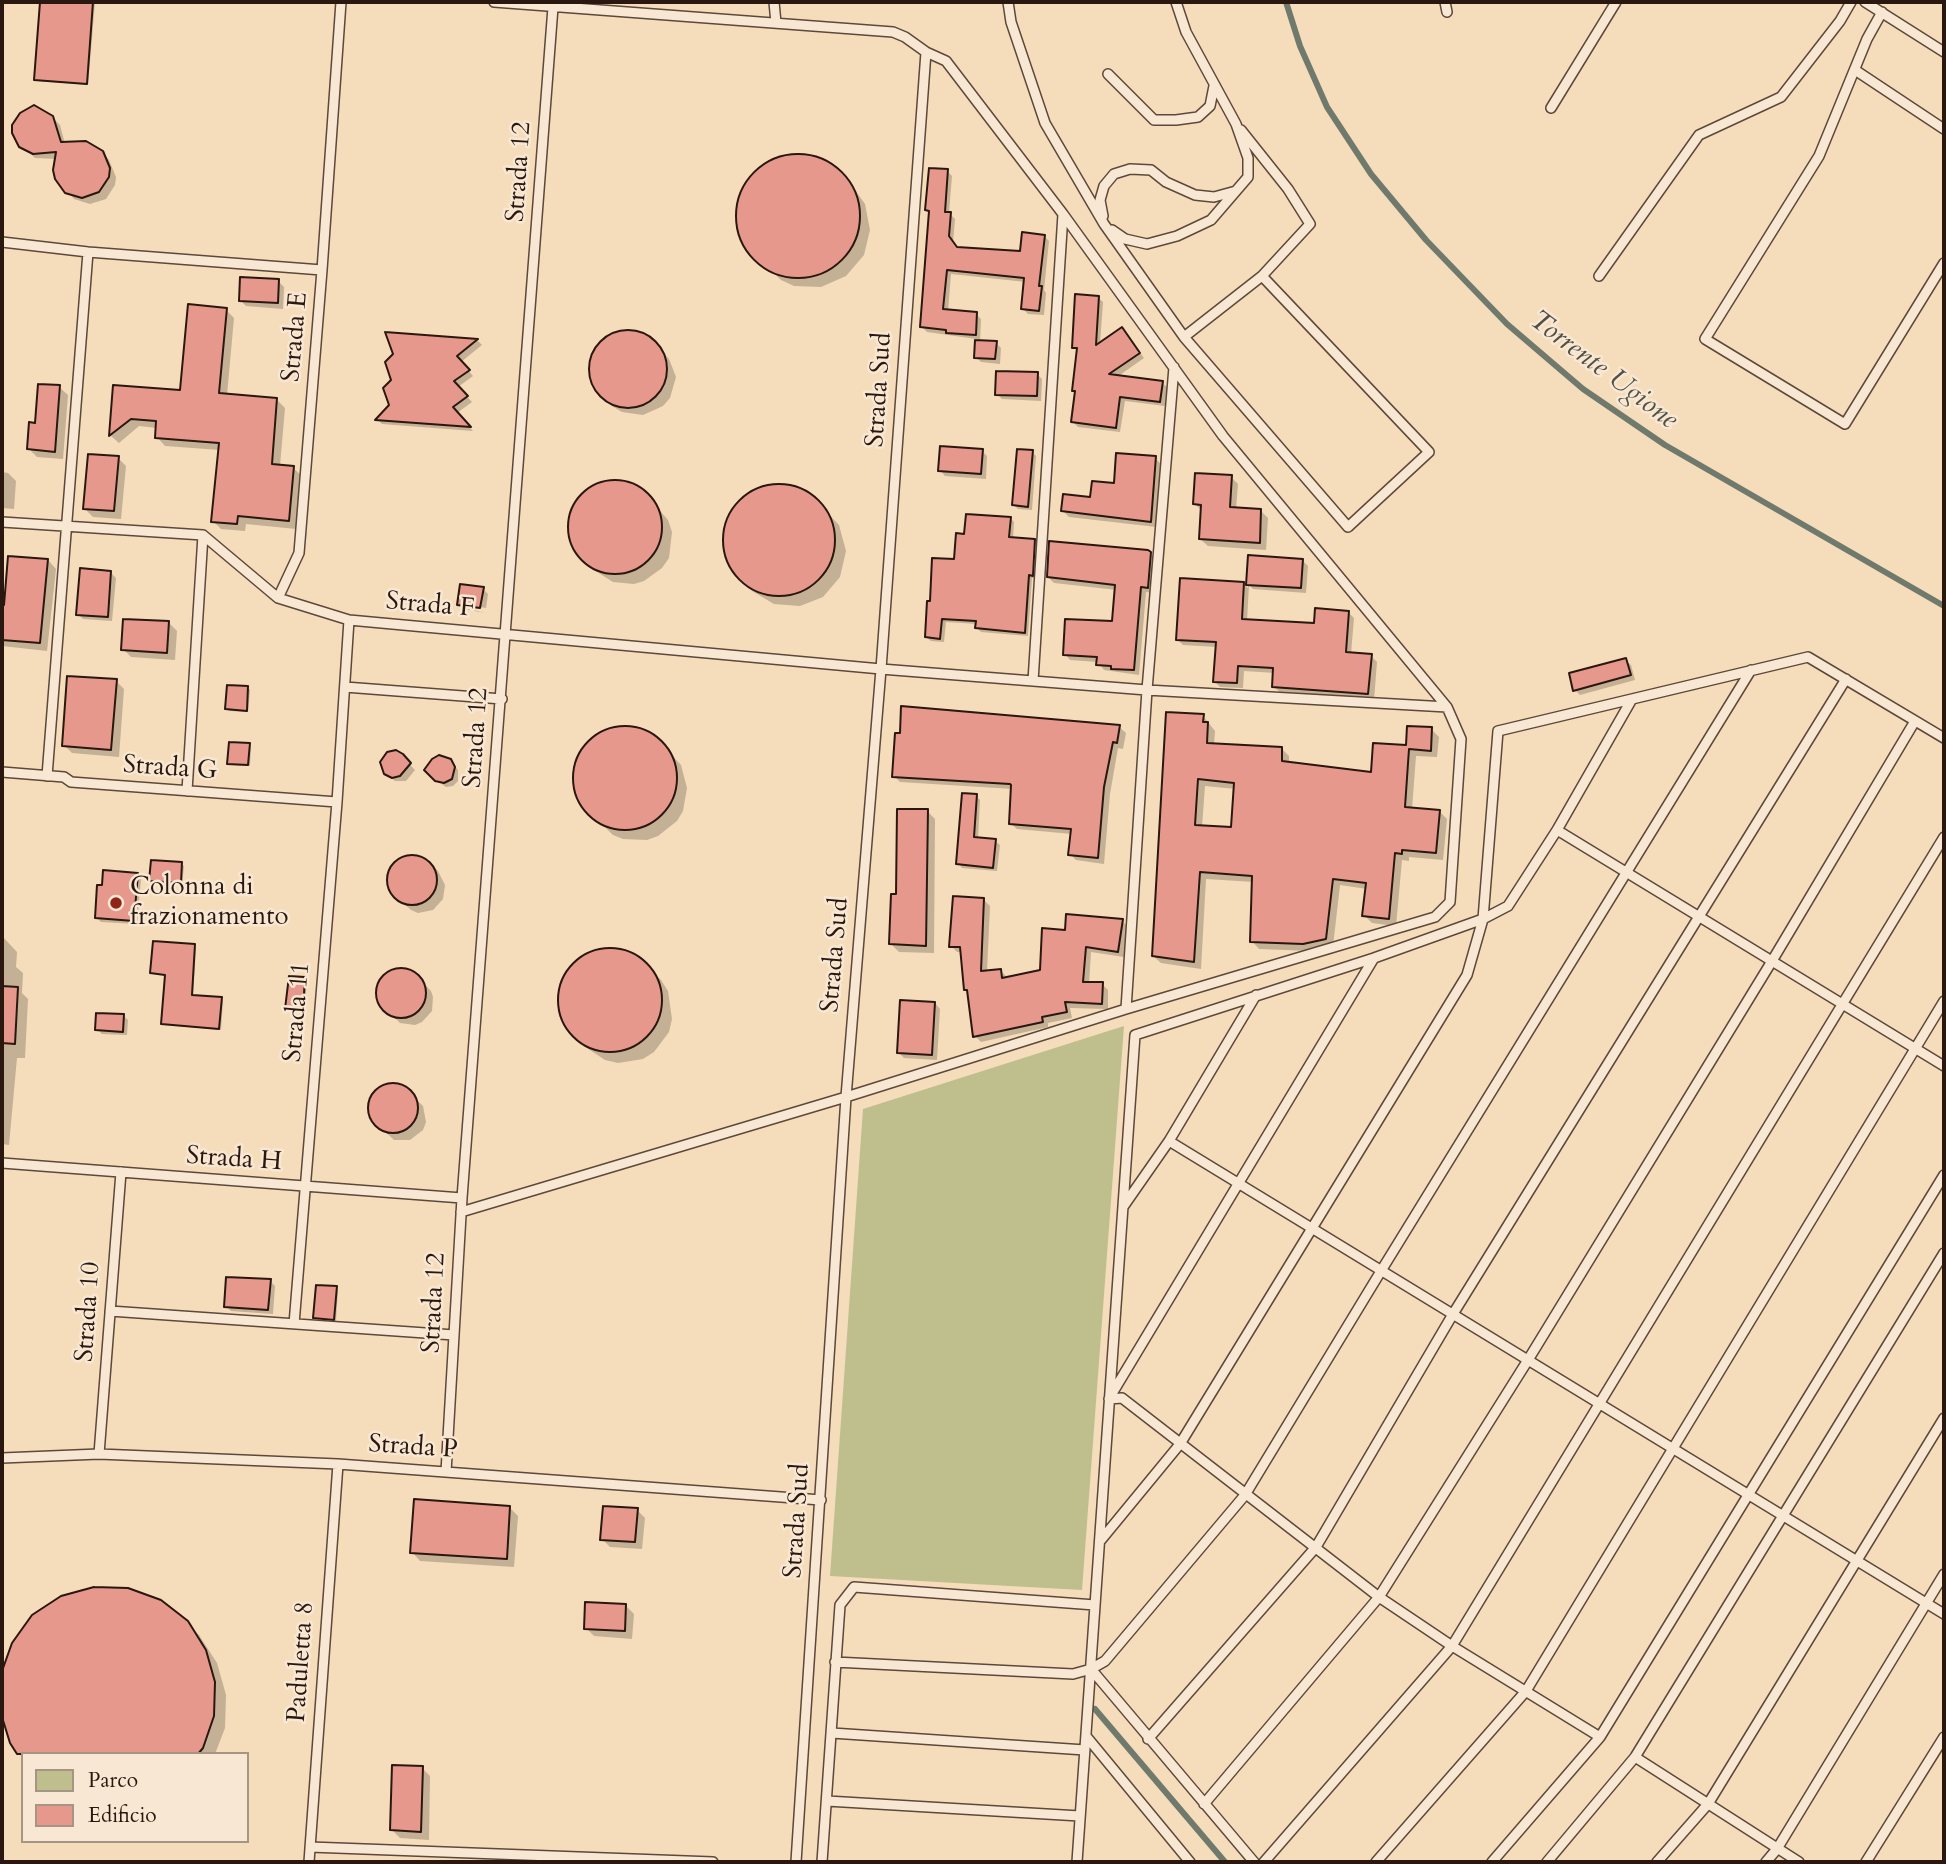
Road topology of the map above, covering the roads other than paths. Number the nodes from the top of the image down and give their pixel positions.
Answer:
1 (341, 2) edge
2 (494, 2) edge
3 (774, 2) edge
4 (1007, 2) edge
5 (1176, 2) edge
6 (1445, 2) edge
7 (1616, 2) edge
8 (1851, 2) edge
9 (1865, 2) edge
10 (553, 7) junction
11 (1447, 12) dead end
12 (1882, 12) junction
13 (776, 23) junction
14 (926, 52) junction
15 (1944, 52) edge
16 (1855, 70) junction
17 (1108, 74) dead end
18 (1214, 86) junction
19 (1551, 108) dead end
20 (1237, 124) junction
21 (1944, 129) edge
22 (1236, 191) junction
23 (1063, 215) junction
24 (1104, 224) junction
25 (2, 242) edge
26 (88, 252) junction
27 (1944, 263) edge
28 (322, 270) junction
29 (1262, 276) junction
30 (1599, 276) dead end
31 (1184, 337) junction
32 (1174, 367) junction
33 (2, 522) edge
34 (65, 527) junction
35 (203, 535) junction
36 (278, 598) junction
37 (349, 620) junction
38 (506, 633) junction
39 (881, 669) junction
40 (1751, 670) junction
41 (1846, 680) junction
42 (1032, 681) junction
43 (345, 687) junction
44 (1147, 690) junction
45 (502, 699) junction
46 (1632, 699) junction
47 (1447, 707) junction
48 (1915, 721) junction
49 (1944, 738) edge
50 (2, 772) edge
51 (47, 776) junction
52 (187, 791) junction
53 (337, 803) junction
54 (1557, 830) junction
55 (1944, 837) edge
56 (1628, 873) junction
57 (1699, 917) junction
58 (1483, 919) junction
59 (1374, 958) junction
60 (1772, 961) junction
61 (1256, 995) junction
62 (1944, 1001) edge
63 (1843, 1005) junction
64 (1126, 1009) junction
65 (1915, 1048) junction
66 (1944, 1066) edge
67 (846, 1097) junction
68 (1169, 1142) junction
69 (2, 1163) edge
70 (121, 1172) junction
71 (1944, 1175) edge
72 (1240, 1185) junction
73 (305, 1186) junction
74 (462, 1198) junction
75 (1123, 1208) junction
76 (461, 1212) junction
77 (1312, 1229) junction
78 (1944, 1252) edge
79 (1381, 1271) junction
80 (110, 1311) junction
81 (1453, 1314) junction
82 (294, 1324) junction
83 (454, 1335) junction
84 (1528, 1360) junction
85 (1110, 1399) junction
86 (1599, 1403) junction
87 (1944, 1418) edge
88 (1180, 1444) junction
89 (1673, 1448) junction
90 (99, 1454) junction
91 (2, 1458) edge
92 (338, 1464) junction
93 (446, 1472) junction
94 (1748, 1494) junction
95 (1245, 1495) junction
96 (821, 1500) junction
97 (1784, 1516) junction
98 (1100, 1541) junction
99 (1315, 1547) junction
100 (1858, 1561) junction
101 (1944, 1574) edge
102 (1379, 1597) junction
103 (1926, 1603) junction
104 (1095, 1605) junction
105 (1944, 1614) edge
106 (1452, 1646) junction
107 (835, 1661) junction
108 (1091, 1670) junction
109 (1526, 1691) junction
110 (832, 1733) junction
111 (1086, 1736) junction
112 (1600, 1737) junction
113 (1944, 1737) edge
114 (1148, 1739) junction
115 (1085, 1750) junction
116 (1635, 1757) junction
117 (827, 1801) junction
118 (1203, 1804) junction
119 (1708, 1804) junction
120 (1080, 1816) junction
121 (310, 1847) junction
122 (1777, 1849) junction
123 (1499, 1860) edge
124 (309, 1862) edge
125 (713, 1862) edge
126 (796, 1862) edge
127 (822, 1862) edge
128 (1077, 1862) edge
129 (1190, 1862) edge
130 (1254, 1862) edge
131 (1264, 1862) edge
132 (1376, 1862) edge
133 (1547, 1862) edge
134 (1657, 1862) edge
135 (1766, 1862) edge
136 (1798, 1862) edge
137 (1866, 1862) edge

1 - 28 lane
2 - 10 lane
3 - 13 lane
4 - 24 lane
5 - 18 lane
6 - 11 lane
7 - 19 lane
8 - 30 lane
9 - 12 lane
10 - 13 lane
10 - 38 lane, Strada 12
12 - 15 lane
12 - 16 lane
13 - 14 lane
14 - 23 lane
14 - 39 lane, Strada Sud
16 - 21 lane
16 - 27 lane
17 - 18 lane
18 - 20 lane
20 - 22 lane
20 - 29 lane
22 - 24 lane
22 - 24 lane
23 - 32 lane
23 - 42 lane
24 - 31 lane
25 - 26 lane, Strada E
26 - 28 lane, Strada E
26 - 34 lane
28 - 36 lane, Strada E
29 - 31 lane
29 - 31 lane
32 - 44 lane
32 - 47 lane
33 - 34 lane
34 - 35 lane
34 - 51 lane
35 - 36 lane, Strada F
35 - 52 lane
36 - 37 lane, Strada F
37 - 38 lane, Strada F
37 - 43 lane, Strada 11
38 - 39 lane, Strada F
38 - 45 lane, Strada 12
39 - 42 lane, Strada F
39 - 67 lane, Strada Sud
40 - 41 lane
40 - 46 lane
40 - 56 lane
41 - 48 lane
41 - 57 lane
42 - 44 lane, Strada F
43 - 45 lane
43 - 53 lane, Strada 11
44 - 47 lane, Strada F
44 - 64 lane
45 - 74 lane, Strada 12
46 - 54 lane
46 - 58 lane
47 - 64 lane
48 - 49 lane
48 - 60 lane
50 - 51 lane, Strada G
51 - 52 lane, Strada G
52 - 53 lane, Strada G
53 - 73 lane, Strada 11
54 - 56 lane
54 - 58 lane
55 - 63 lane
56 - 57 lane
56 - 79 lane
57 - 60 lane
57 - 81 lane
58 - 59 lane
58 - 77 lane
59 - 61 lane
59 - 72 lane
60 - 63 lane
60 - 84 lane
61 - 68 lane
61 - 75 lane
62 - 65 lane
63 - 65 lane
63 - 86 lane
64 - 67 lane
65 - 66 lane
65 - 89 lane
67 - 76 lane
67 - 96 lane, Strada Sud
68 - 72 lane
68 - 75 lane
69 - 70 lane, Strada H
70 - 73 lane, Strada H
70 - 80 lane, Strada 10
71 - 94 lane
72 - 77 lane
72 - 85 lane
73 - 74 lane, Strada H
73 - 82 lane, Strada 11
74 - 76 lane, Strada 12
75 - 85 lane
76 - 83 lane, Strada 12
77 - 79 lane
77 - 88 lane
78 - 97 lane
79 - 81 lane
79 - 95 lane
80 - 82 lane
80 - 90 lane, Strada 10
81 - 84 lane
81 - 99 lane
82 - 83 lane
83 - 93 lane, Strada 12
84 - 86 lane
84 - 102 lane
85 - 88 lane
85 - 98 lane
86 - 89 lane
86 - 106 lane
87 - 100 lane
88 - 95 lane
88 - 98 lane
89 - 94 lane
89 - 109 lane
90 - 91 lane, Strada P
90 - 92 lane, Strada P
92 - 93 lane, Strada P
92 - 121 lane, Paduletta 8
93 - 96 lane, Strada P
94 - 97 lane
94 - 112 lane
95 - 99 lane
95 - 108 lane
96 - 126 lane, Strada Sud
97 - 100 lane
97 - 116 lane
98 - 104 lane
99 - 102 lane
99 - 114 lane
100 - 103 lane
100 - 119 lane
101 - 103 lane
102 - 106 lane
102 - 118 lane
103 - 105 lane
103 - 122 lane
104 - 107 lane
104 - 108 lane
106 - 109 lane
106 - 131 lane
107 - 108 lane
107 - 110 lane
108 - 111 lane
108 - 114 lane
109 - 112 lane
109 - 132 lane
110 - 115 lane
110 - 117 lane
111 - 115 lane
111 - 129 lane
112 - 123 lane
113 - 137 lane
114 - 118 lane
115 - 120 lane
116 - 119 lane
116 - 133 lane
117 - 120 lane
117 - 127 lane
118 - 130 lane
119 - 122 lane
119 - 134 lane
120 - 128 lane
121 - 124 lane, Paduletta 8
121 - 125 lane
122 - 135 lane
122 - 136 lane

